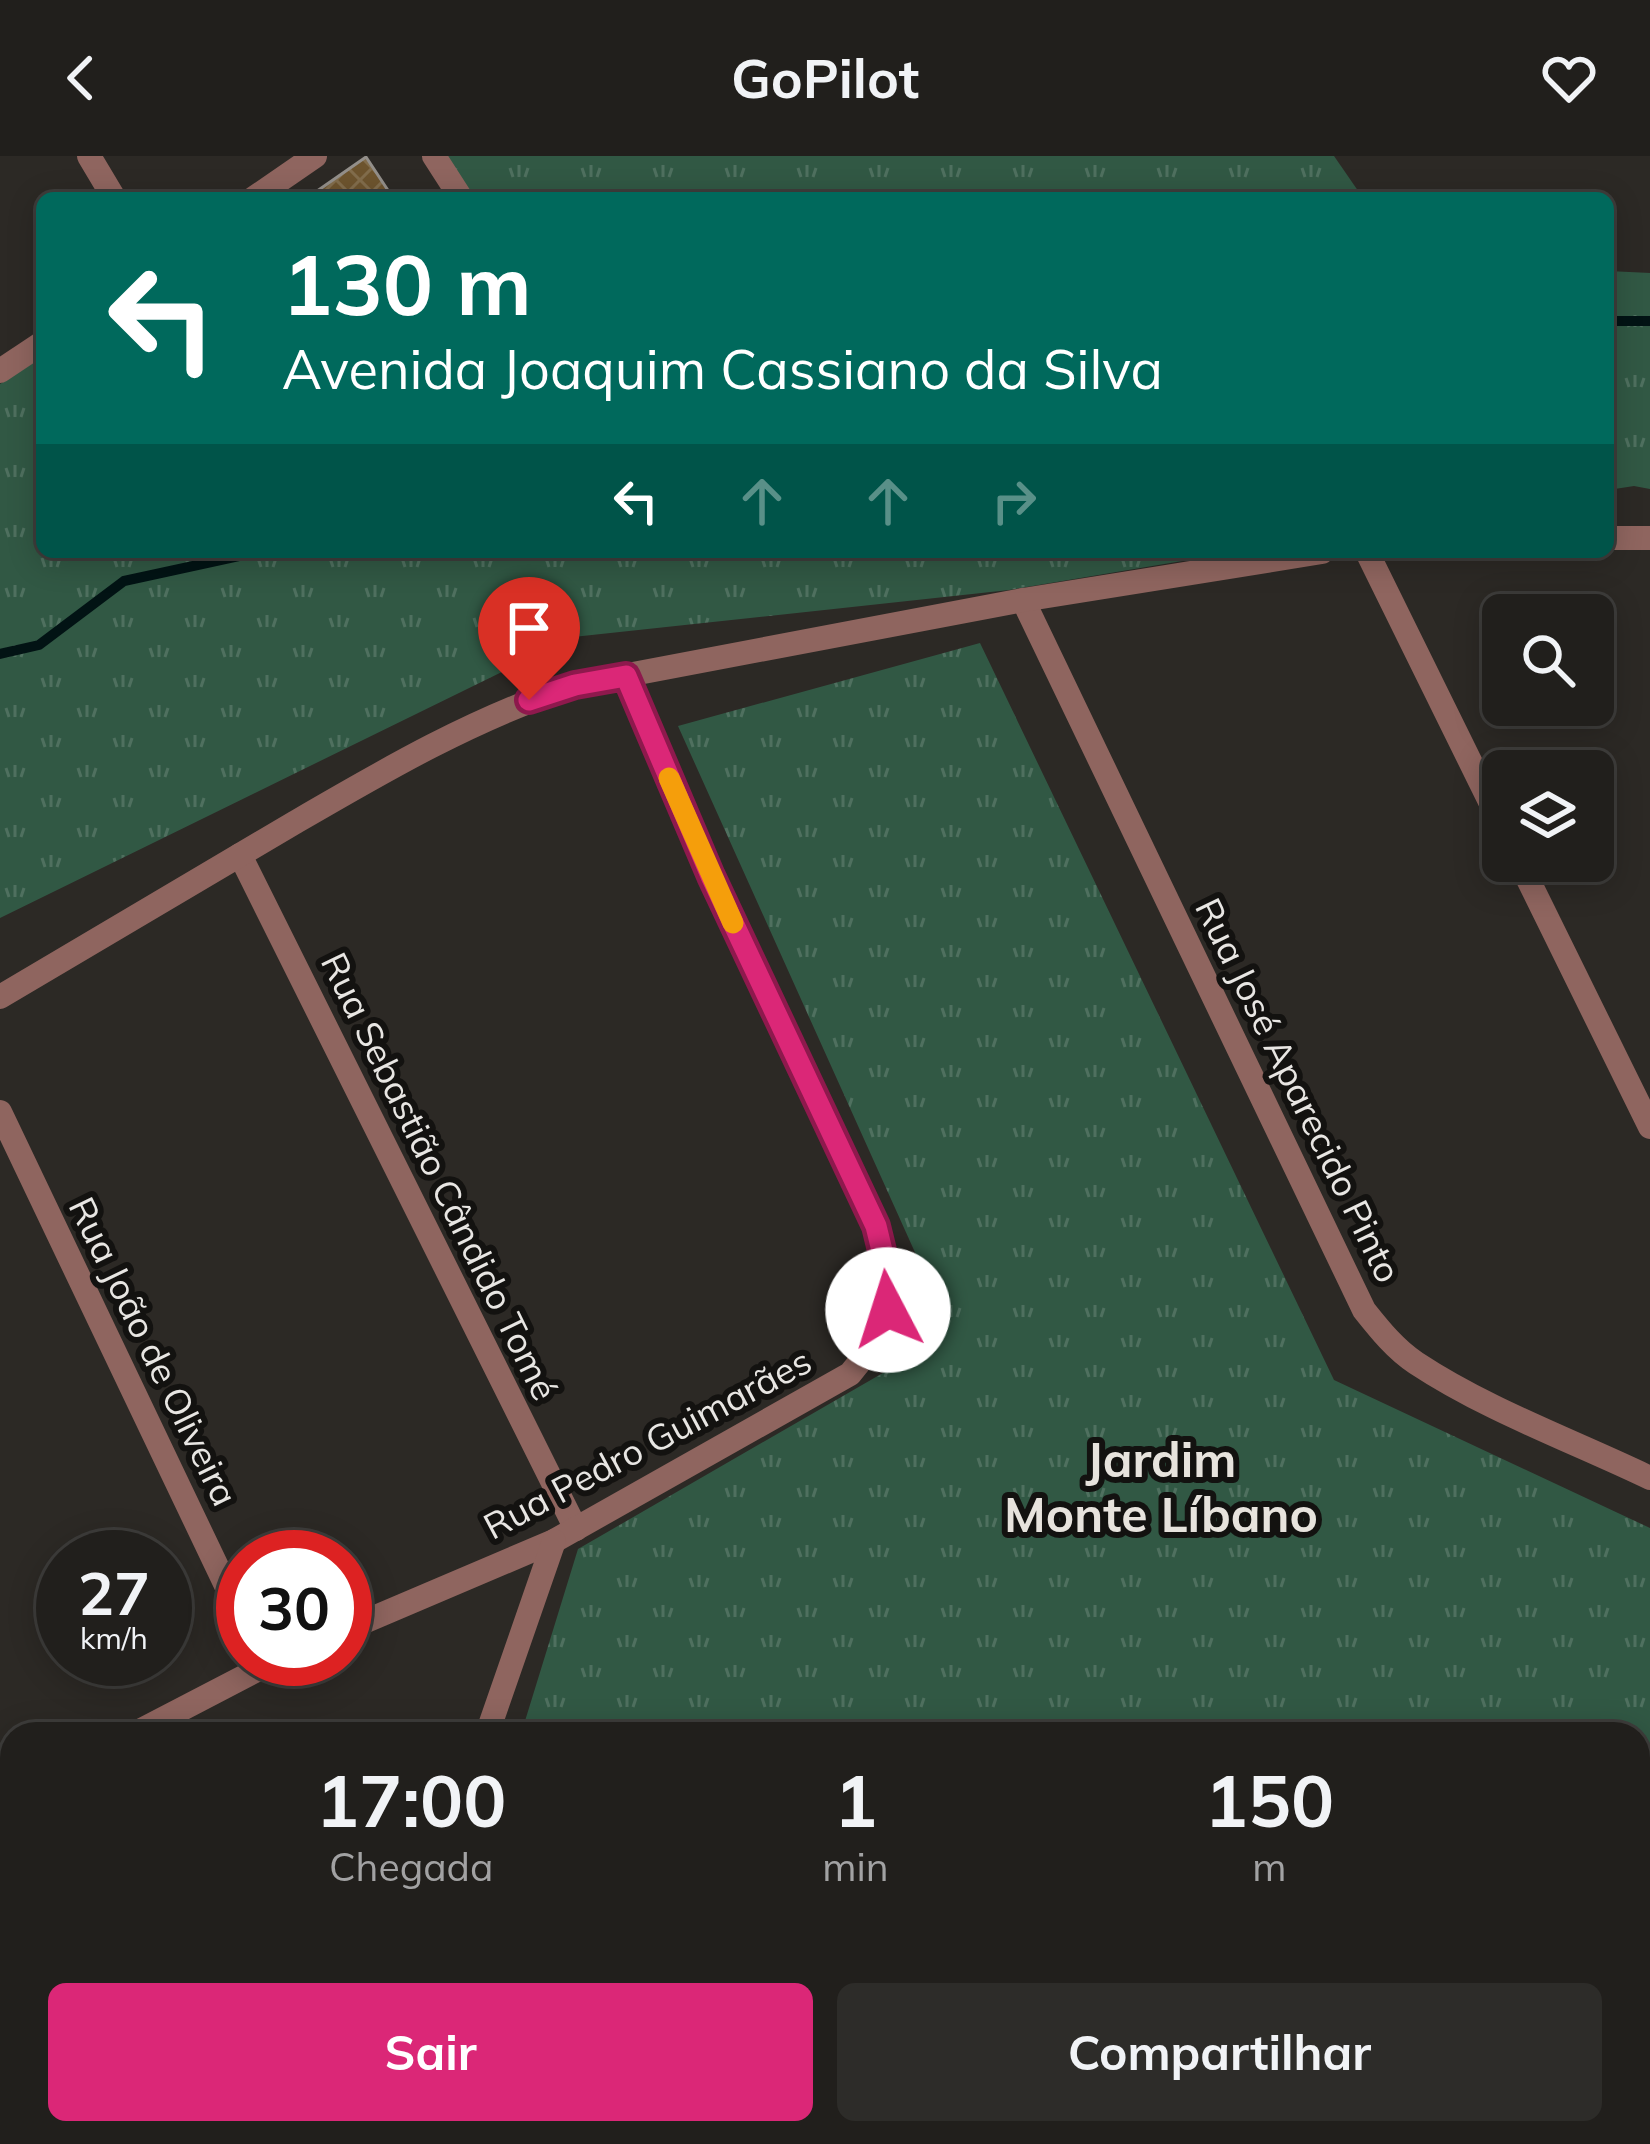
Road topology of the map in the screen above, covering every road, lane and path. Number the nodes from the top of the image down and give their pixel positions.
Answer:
1 (89, 156) edge
2 (315, 156) edge
3 (434, 156) edge
4 (110, 192) edge
5 (263, 192) edge
6 (457, 192) edge
7 (36, 347) edge
8 (0, 371) edge
9 (1614, 538) edge
10 (1650, 538) edge
11 (1285, 558) edge
12 (1370, 558) edge
13 (1023, 600) junction
14 (626, 676) junction
15 (1482, 785) edge
16 (240, 855) junction
17 (1529, 882) edge
18 (0, 997) edge
19 (0, 1112) edge
20 (1650, 1127) edge
21 (1650, 1478) edge
22 (565, 1535) junction
23 (216, 1564) edge
24 (372, 1618) edge
25 (222, 1686) edge
26 (156, 1722) edge
27 (492, 1722) edge

1 - 4 street
2 - 5 street
3 - 6 street
7 - 8 street
9 - 10 street
11 - 13 street
12 - 15 street
13 - 14 street
13 - 21 street, Rua José Aparecido Pinto
14 - 16 street
14 - 22 street, Rua Pedro Guimarães
16 - 18 street
16 - 22 street, Rua Sebastião Cândido Tomé
17 - 20 street
19 - 23 street, Rua João de Oliveira
22 - 24 street, Rua Pedro Guimarães
22 - 27 street
25 - 26 street

